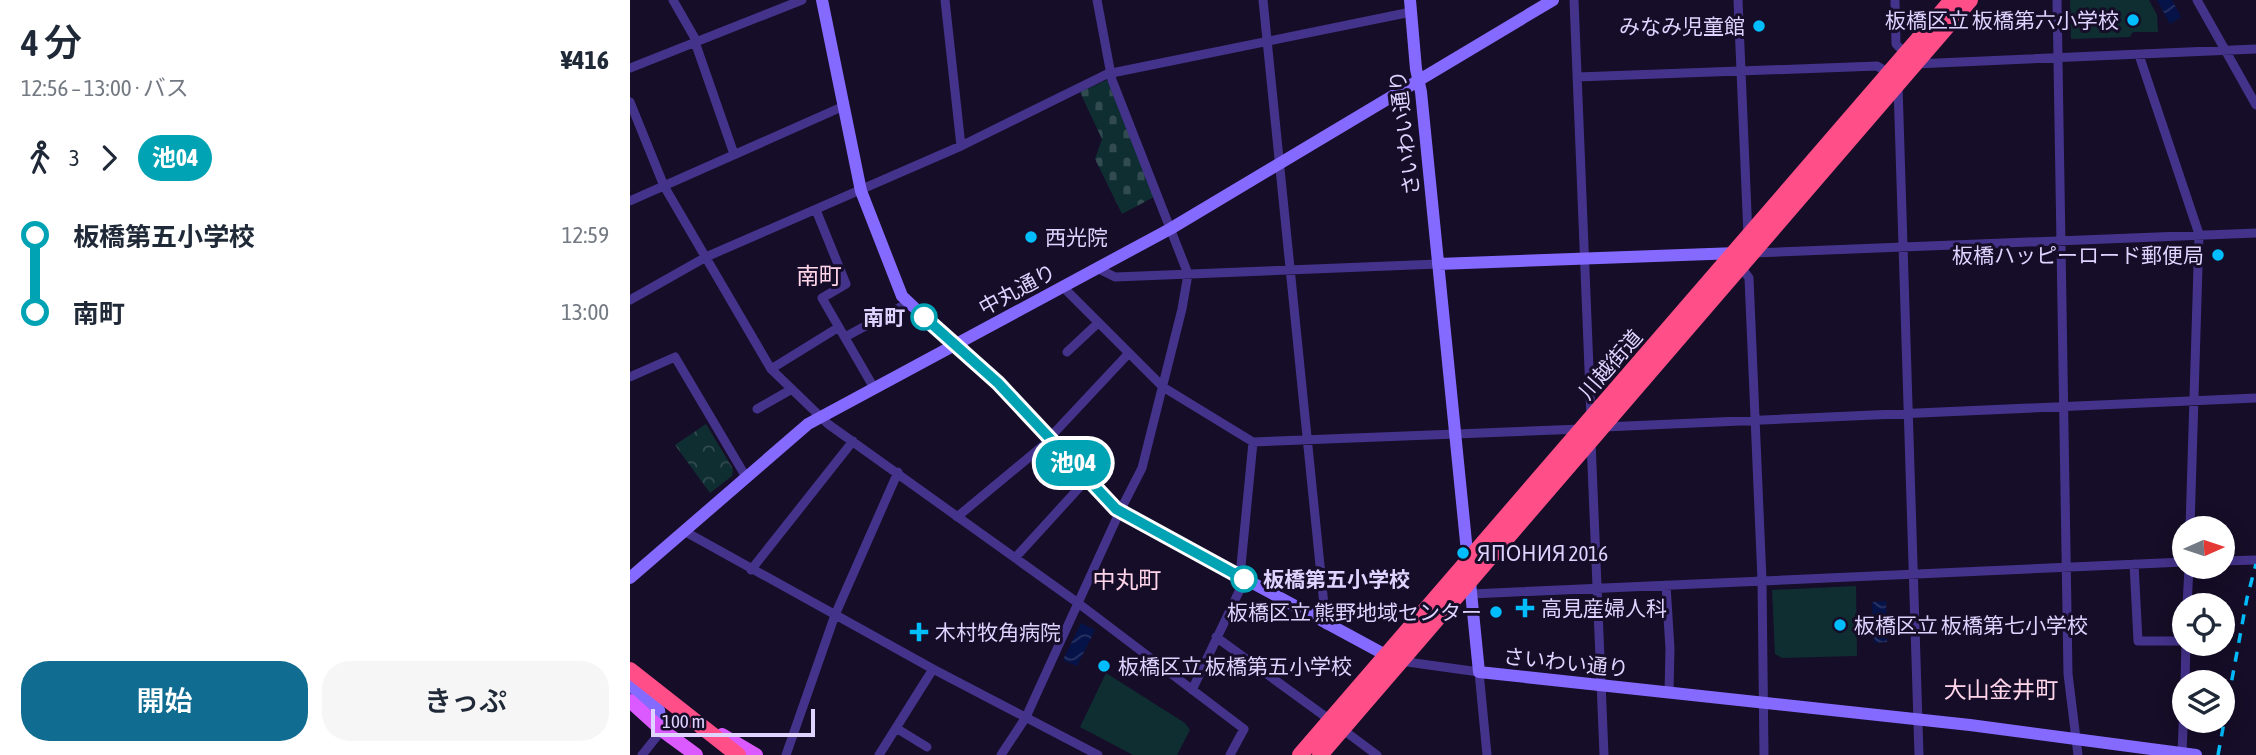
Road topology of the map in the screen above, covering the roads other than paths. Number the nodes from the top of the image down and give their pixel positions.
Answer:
1 (673, 0) edge
2 (802, 0) edge
3 (822, 0) edge
4 (945, 0) edge
5 (1097, 0) edge
6 (1264, 0) edge
7 (1553, 0) edge
8 (1574, 0) edge
9 (1738, 0) edge
10 (1895, 0) edge
11 (1952, 0) edge
12 (1970, 0) edge
13 (2057, 0) edge
14 (2197, 0) edge
15 (1410, 6) edge
16 (1268, 41) junction
17 (696, 42) junction
18 (2256, 49) edge
19 (2226, 51) junction
20 (2139, 55) junction
21 (2058, 57) junction
22 (1909, 60) junction
23 (630, 68) edge
24 (1741, 71) junction
25 (1111, 73) junction
26 (1577, 77) junction
27 (1894, 78) junction
28 (1419, 81) junction
29 (630, 102) edge
30 (2256, 105) edge
31 (844, 106) junction
32 (961, 145) junction
33 (734, 154) junction
34 (1280, 164) junction
35 (664, 186) junction
36 (861, 191) junction
37 (630, 201) edge
38 (816, 210) junction
39 (1170, 229) junction
40 (2256, 233) edge
41 (2199, 234) junction
42 (1748, 236) junction
43 (2060, 241) junction
44 (1903, 247) junction
45 (706, 257) junction
46 (1584, 257) junction
47 (1742, 257) junction
48 (1438, 264) junction
49 (1097, 268) junction
50 (1291, 269) junction
51 (1188, 274) junction
52 (1062, 286) junction
53 (630, 300) edge
54 (908, 303) junction
55 (1098, 323) junction
56 (839, 327) junction
57 (845, 337) junction
58 (954, 345) junction
59 (1067, 352) dead end
60 (1129, 354) junction
61 (771, 369) junction
62 (630, 377) edge
63 (1163, 387) junction
64 (874, 388) junction
65 (792, 389) junction
66 (2256, 398) edge
67 (2195, 401) junction
68 (2064, 406) junction
69 (757, 409) dead end
70 (1908, 413) junction
71 (821, 417) junction
72 (1754, 420) junction
73 (1591, 428) junction
74 (1455, 433) junction
75 (1051, 439) junction
76 (1308, 440) junction
77 (853, 441) junction
78 (1252, 442) junction
79 (898, 472) junction
80 (746, 477) junction
81 (1087, 478) junction
82 (1120, 511) junction
83 (953, 514) junction
84 (2191, 516) edge
85 (684, 531) junction
86 (1015, 558) junction
87 (2256, 559) edge
88 (2235, 560) edge
89 (1467, 562) junction
90 (2172, 562) edge
91 (2134, 564) junction
92 (2067, 567) junction
93 (751, 570) junction
94 (1913, 574) junction
95 (630, 578) edge
96 (1242, 578) junction
97 (1762, 580) junction
98 (1666, 585) junction
99 (1470, 588) junction
100 (1598, 588) junction
101 (1078, 603) junction
102 (835, 615) junction
103 (1326, 625) junction
104 (1216, 638) junction
105 (2172, 642) edge
106 (1393, 659) junction
107 (933, 669) junction
108 (1479, 672) junction
109 (631, 673) edge
110 (1601, 685) junction
111 (1192, 690) junction
112 (1669, 692) junction
113 (630, 701) edge
114 (1763, 703) junction
115 (1026, 717) junction
116 (1917, 719) junction
117 (1336, 725) junction
118 (896, 728) junction
119 (662, 730) junction
120 (2187, 733) edge
121 (722, 734) junction
122 (2076, 738) junction
123 (927, 747) dead end
124 (2189, 754) edge
125 (642, 755) edge
126 (696, 755) edge
127 (733, 755) edge
128 (738, 755) edge
129 (748, 755) edge
130 (756, 755) edge
131 (786, 755) edge
132 (879, 755) edge
133 (1001, 755) edge
134 (1098, 755) edge
135 (1230, 755) edge
136 (1300, 755) edge
137 (1320, 755) edge
138 (1377, 755) edge
139 (1487, 755) edge
140 (1604, 755) edge
141 (1764, 755) edge
142 (1919, 755) edge
143 (2078, 755) edge

1 - 17 street
2 - 17 street
3 - 31 street
4 - 32 street
5 - 25 street
6 - 16 street
7 - 28 street, 中丸通り
8 - 26 street
9 - 24 street
10 - 22 street
11 - 22 highway, 川越街道
12 - 22 highway, 川越街道
13 - 21 street
14 - 19 street
15 - 16 street
15 - 28 street, さいわい通り
16 - 25 street
16 - 34 street
17 - 23 street
17 - 33 street
18 - 19 street
19 - 20 street
19 - 30 street
20 - 21 street
20 - 41 street
21 - 22 street
21 - 43 street
22 - 27 highway, 川越街道
24 - 26 street
24 - 27 street
24 - 42 street
25 - 32 street
25 - 39 street
26 - 46 street
27 - 42 highway, 川越街道
27 - 44 street
27 - 47 highway, 川越街道
28 - 34 street, 中丸通り
28 - 48 street, さいわい通り
29 - 35 street
31 - 33 street
31 - 36 street
32 - 36 street
33 - 35 street
34 - 39 street, 中丸通り
34 - 50 street
35 - 37 street
35 - 45 street
36 - 38 street
36 - 54 street
38 - 45 street
38 - 56 street
39 - 49 street, 中丸通り
39 - 51 street
40 - 41 street
41 - 43 street
41 - 67 street
42 - 47 highway, 川越街道
43 - 44 street
43 - 68 street
44 - 47 street
44 - 70 street
45 - 53 street
45 - 61 street
46 - 47 street
46 - 48 street
46 - 73 street
47 - 72 street
47 - 73 highway, 川越街道
48 - 50 street
48 - 74 street, さいわい通り
49 - 51 street
49 - 52 street, 中丸通り
50 - 51 street
50 - 76 street
51 - 63 street
52 - 55 street
52 - 58 street, 中丸通り
54 - 57 street
54 - 58 street
55 - 59 street
55 - 60 street
56 - 57 street
56 - 61 street
57 - 64 street
58 - 64 street, 中丸通り
58 - 75 street
60 - 63 street
60 - 75 street
61 - 65 street
62 - 80 street
63 - 78 street
63 - 82 street
64 - 71 street, 中丸通り
65 - 69 street
65 - 71 street
66 - 67 street
67 - 68 street
67 - 84 street
68 - 70 street
68 - 92 street
70 - 72 street
70 - 94 street
71 - 77 street
71 - 80 street, 中丸通り
72 - 73 street
72 - 97 street
73 - 74 street
73 - 89 highway, 川越街道
73 - 99 highway, 川越街道
73 - 100 street
74 - 76 street
74 - 89 street, さいわい通り
75 - 81 street
75 - 83 street
76 - 78 street
76 - 103 street
77 - 79 street
77 - 93 street
78 - 96 street
79 - 83 street
79 - 102 street
80 - 85 street, 中丸通り
81 - 82 street
81 - 86 street
82 - 96 street
82 - 101 street
83 - 86 street
85 - 93 street
85 - 95 street, 中丸通り
86 - 101 street
87 - 88 street
89 - 99 street, さいわい通り
89 - 106 highway, 川越街道
90 - 91 street
91 - 92 street
91 - 105 street
92 - 94 street
92 - 122 street
93 - 102 street
94 - 97 street
94 - 116 street
96 - 103 street
96 - 104 street
97 - 98 street
97 - 114 street
98 - 100 street
98 - 112 street
99 - 100 street
99 - 106 highway, 川越街道
99 - 108 street, さいわい通り
100 - 110 street
101 - 111 street
101 - 115 street
102 - 107 street
102 - 131 street
103 - 106 street
104 - 111 street
104 - 117 street
106 - 108 street
106 - 117 highway, 川越街道
107 - 115 street
107 - 118 street
108 - 110 street, さいわい通り
108 - 139 street
109 - 119 street
109 - 121 main road
109 - 127 highway
109 - 128 highway
110 - 112 street, さいわい通り
110 - 140 street
111 - 135 street
112 - 114 street, さいわい通り
113 - 119 main road
114 - 116 street, さいわい通り
114 - 141 street
115 - 133 street
115 - 134 street
116 - 122 street, さいわい通り
116 - 142 street
117 - 136 highway, 川越街道
117 - 137 highway, 川越街道
117 - 138 street
118 - 123 street
118 - 132 street
119 - 125 street
119 - 126 main road
120 - 124 street
121 - 129 main road
121 - 130 main road
122 - 124 street, さいわい通り
122 - 143 street

